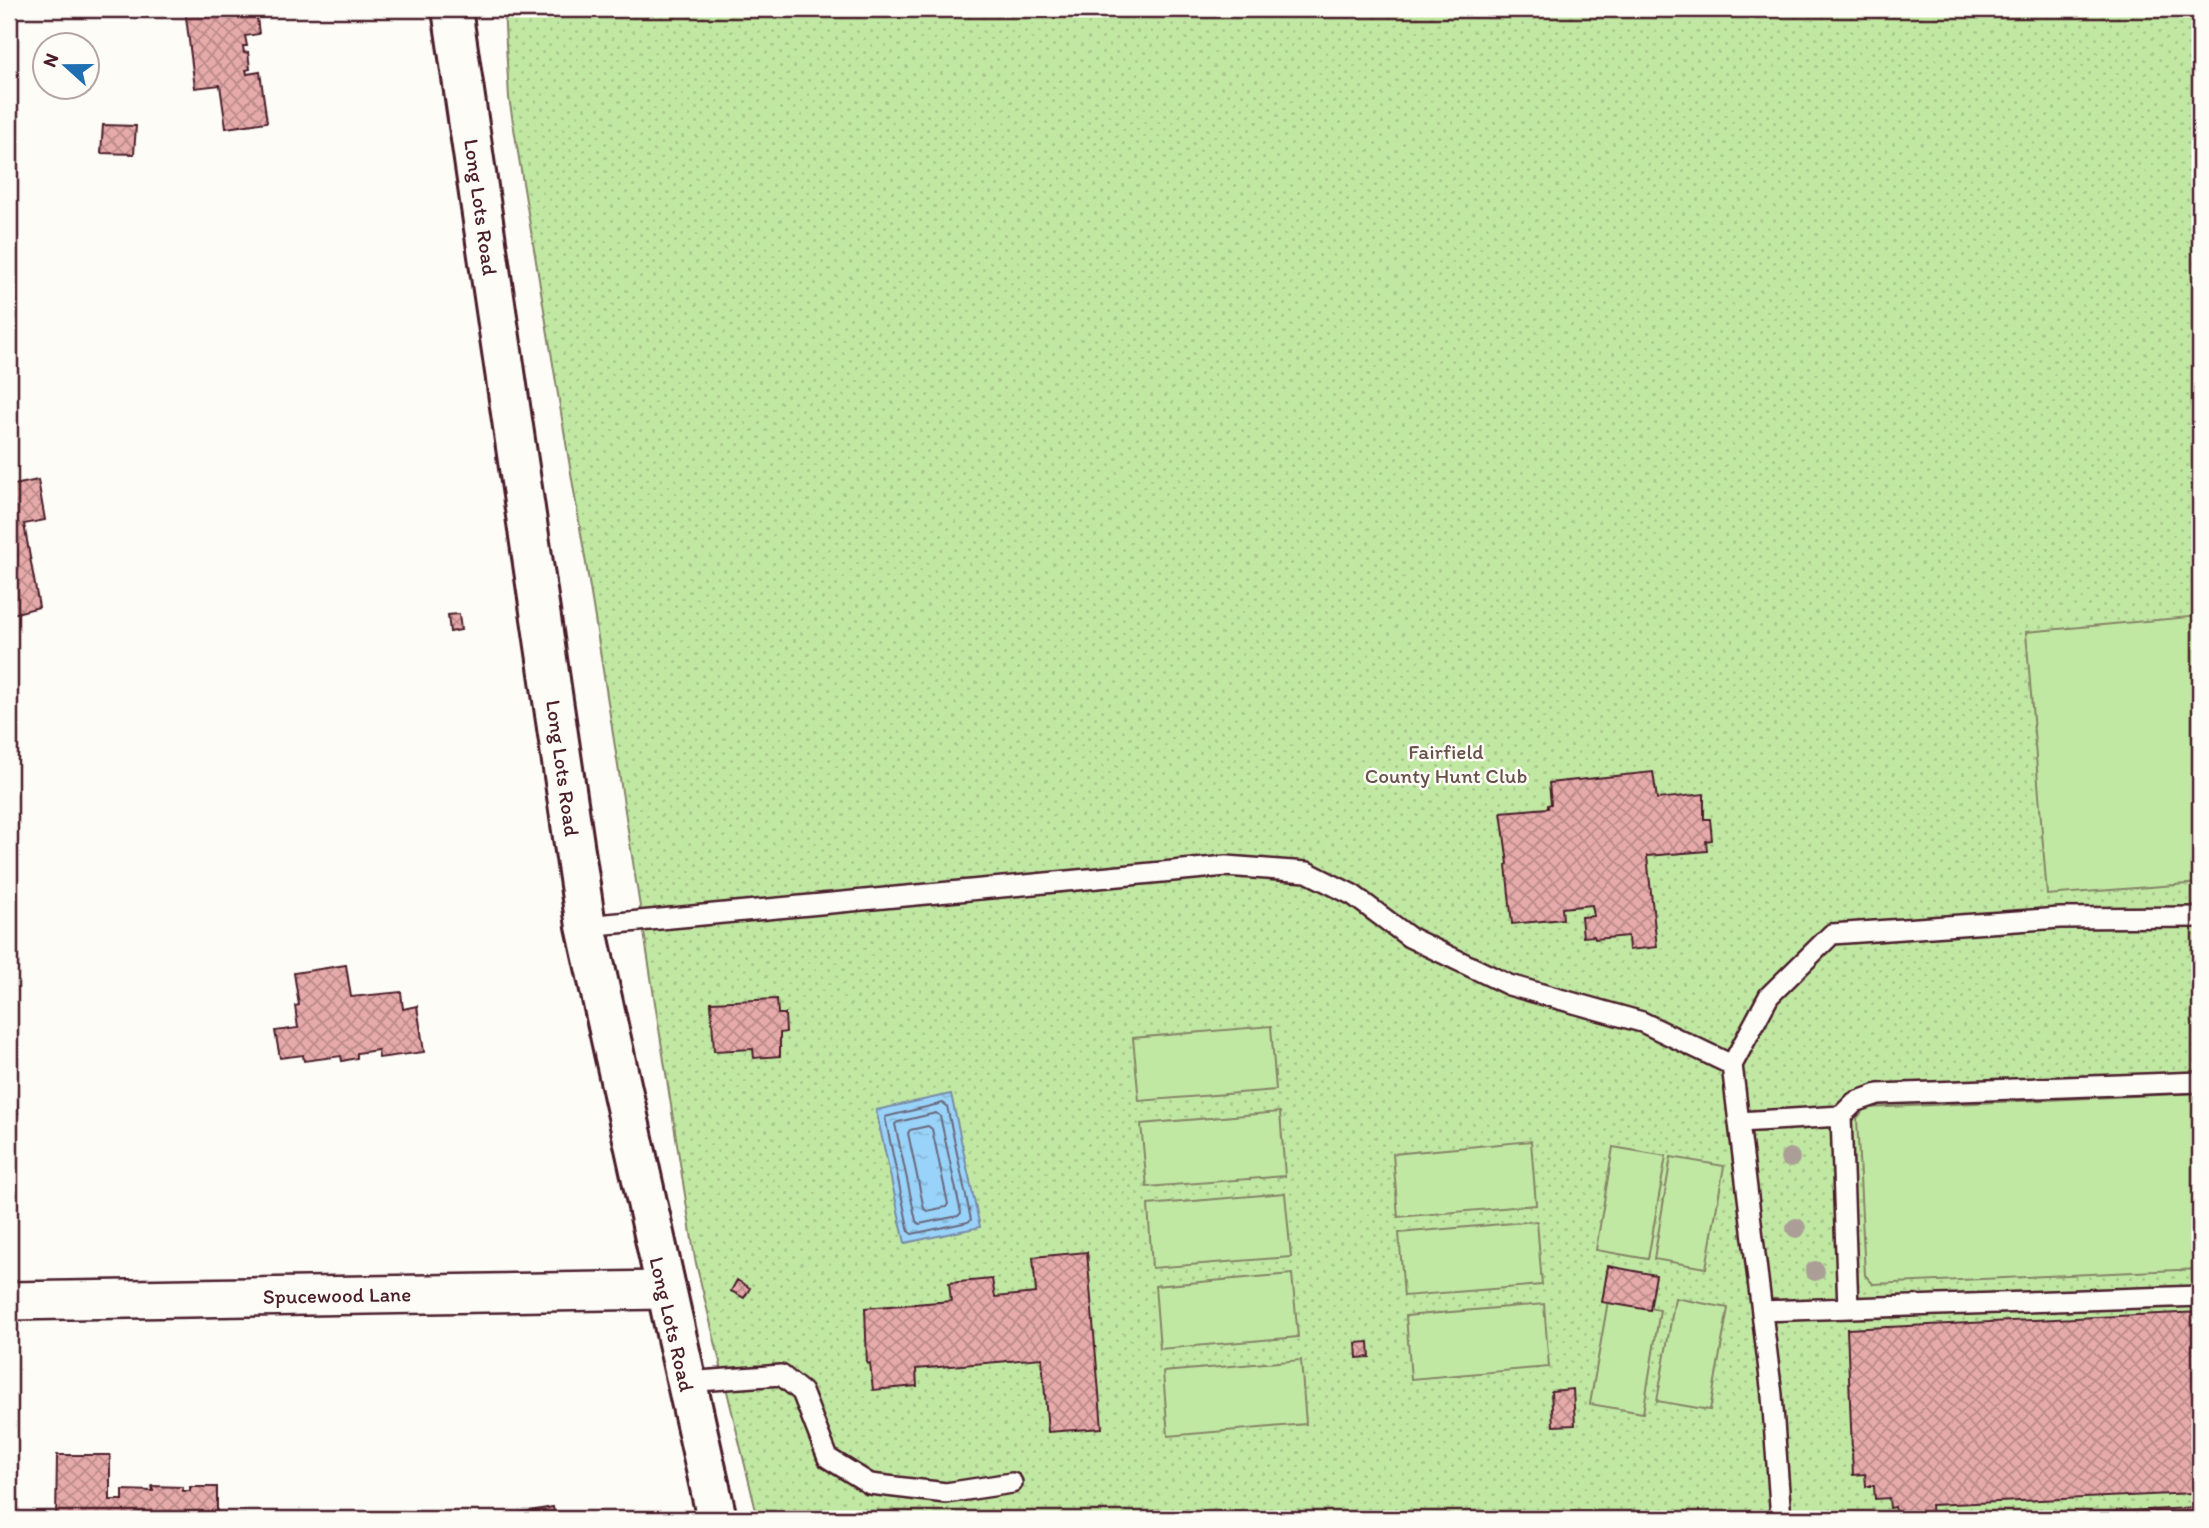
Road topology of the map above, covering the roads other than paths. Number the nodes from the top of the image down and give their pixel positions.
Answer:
1 (452, 9) edge
2 (2200, 917) edge
3 (586, 926) junction
4 (1732, 1065) junction
5 (2200, 1082) edge
6 (1841, 1116) junction
7 (1739, 1122) junction
8 (664, 1290) junction
9 (2200, 1296) edge
10 (9, 1301) edge
11 (1848, 1308) junction
12 (1762, 1311) junction
13 (685, 1382) junction
14 (1012, 1483) dead end
15 (717, 1519) edge
16 (1780, 1519) edge

1 - 3 main road, Long Lots Road
2 - 4 lane
3 - 4 lane
3 - 8 main road, Long Lots Road
4 - 7 lane
5 - 6 lane
6 - 7 lane
6 - 11 lane
7 - 12 lane
8 - 10 street, Spucewood Lane
8 - 13 main road, Long Lots Road
9 - 11 lane
11 - 12 lane
12 - 16 lane
13 - 14 lane
13 - 15 main road, Long Lots Road

